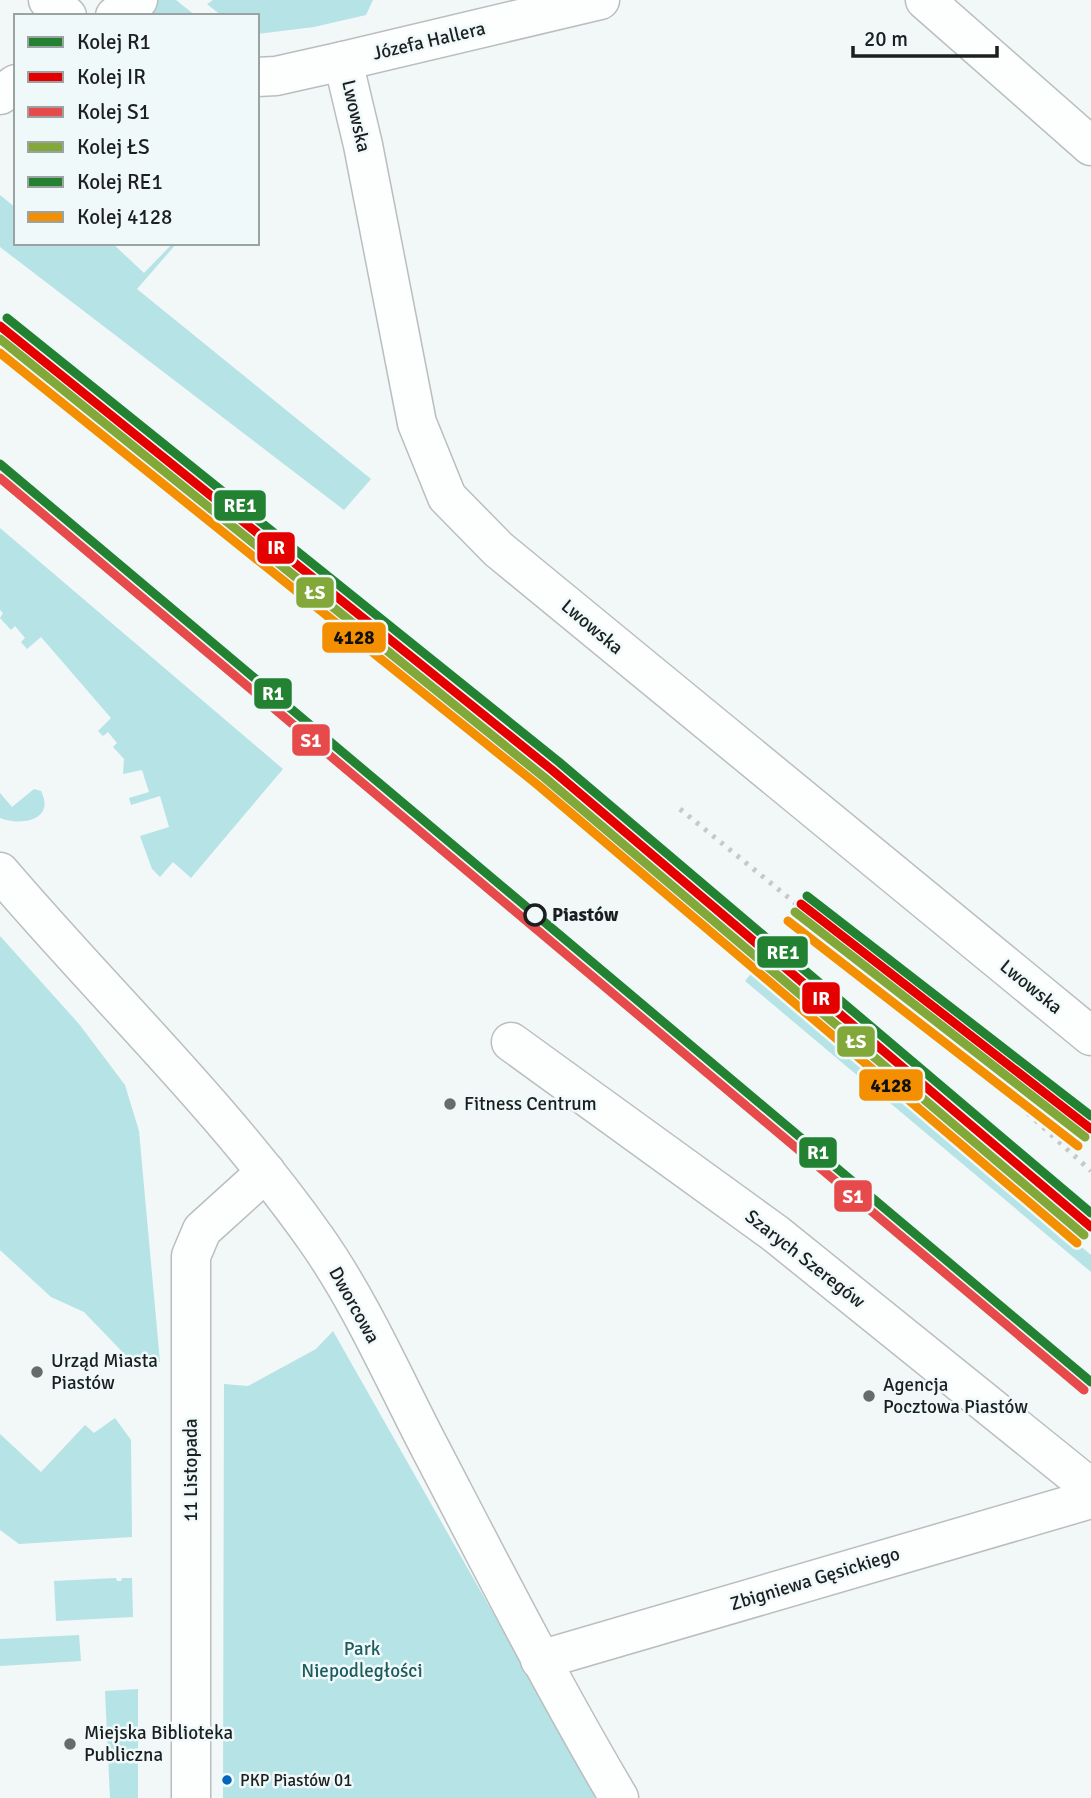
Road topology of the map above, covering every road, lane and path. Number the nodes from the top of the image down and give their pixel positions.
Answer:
1 (48, 0) edge
2 (138, 0) edge
3 (600, 0) edge
4 (925, 0) edge
5 (65, 14) edge
6 (118, 14) edge
7 (343, 61) junction
8 (259, 77) edge
9 (1091, 146) edge
10 (0, 872) edge
11 (1091, 1036) edge
12 (511, 1042) dead end
13 (266, 1172) junction
14 (1091, 1488) edge
15 (1091, 1499) edge
16 (540, 1660) junction
17 (191, 1798) edge
18 (619, 1798) edge

1 - 5 street
2 - 6 street
3 - 7 street, Józefa Hallera
4 - 9 street
7 - 8 street, Józefa Hallera
7 - 11 street, Lwowska
10 - 13 street, Dworcowa
12 - 14 street, Szarych Szeregów
13 - 16 street, Dworcowa
13 - 17 street, 11 Listopada
15 - 16 street, Zbigniewa Gęsickiego
16 - 18 street, Dworcowa

